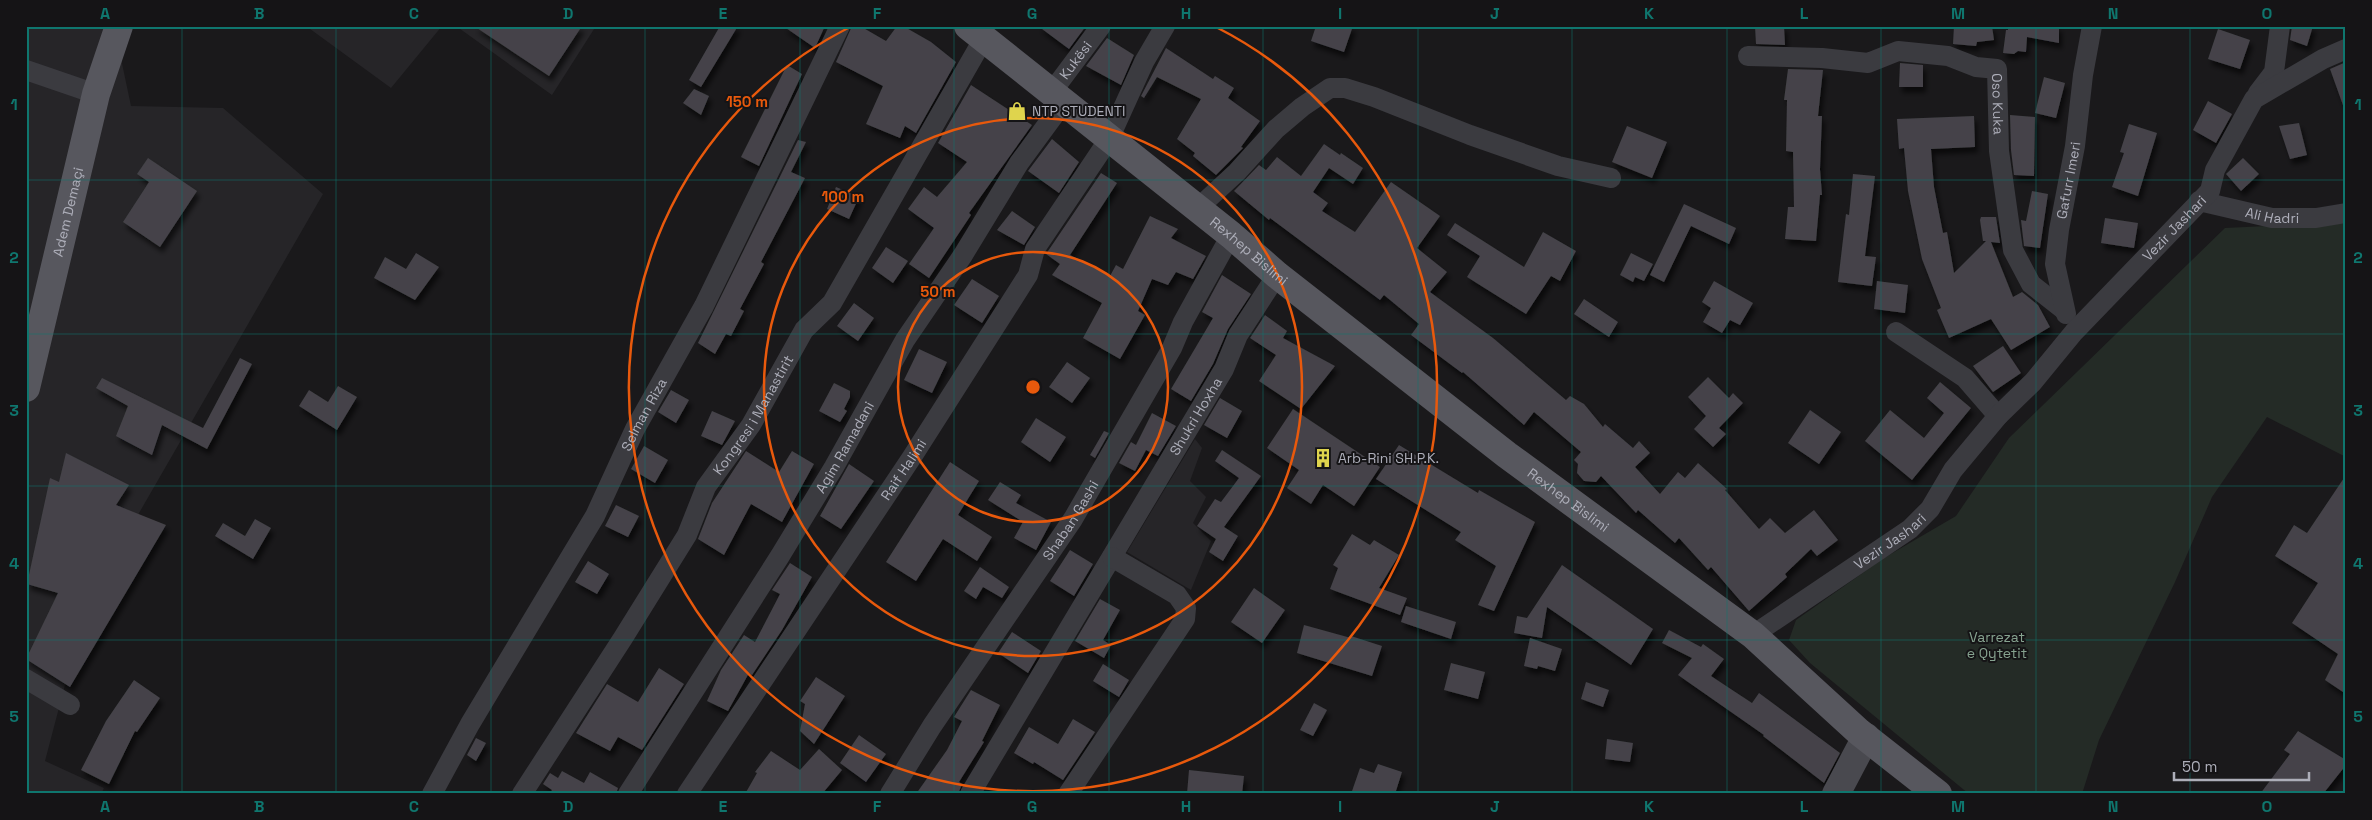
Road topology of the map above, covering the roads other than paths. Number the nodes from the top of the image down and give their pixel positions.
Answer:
1 (840, 26) edge
2 (1101, 26) edge
3 (1166, 26) edge
4 (2092, 26) edge
5 (2280, 26) edge
6 (116, 30) edge
7 (976, 32) edge
8 (2346, 49) edge
9 (1748, 56) dead end
10 (26, 70) edge
11 (96, 94) junction
12 (1057, 98) junction
13 (2254, 99) junction
14 (1109, 139) junction
15 (1611, 178) dead end
16 (2199, 201) junction
17 (1196, 209) junction
18 (2346, 213) edge
19 (1231, 235) junction
20 (1277, 276) junction
21 (2064, 310) junction
22 (1896, 332) dead end
23 (2074, 332) junction
24 (26, 388) edge
25 (1998, 416) junction
26 (1112, 557) junction
27 (1753, 635) junction
28 (26, 679) edge
29 (70, 704) dead end
30 (1866, 738) junction
31 (432, 794) edge
32 (522, 794) edge
33 (628, 794) edge
34 (688, 794) edge
35 (890, 794) edge
36 (970, 794) edge
37 (1068, 794) edge
38 (1836, 794) edge
39 (1938, 794) edge

1 - 31 street, Selman Riza
2 - 12 street, Kukësi
3 - 14 street
4 - 21 street, Gafurr Imeri
5 - 13 street, Vezir Jashari
6 - 11 main road, Adem Demaçi
7 - 12 main road, Rexhep Bislimi
7 - 32 street, Kongresi i Manastirit
8 - 13 street
9 - 21 street, Oso Kuka
10 - 11 street
11 - 24 main road, Adem Demaçi
12 - 14 main road, Rexhep Bislimi
12 - 33 street, Agim Ramadani
13 - 16 street, Vezir Jashari
14 - 17 main road, Rexhep Bislimi
14 - 34 street, Raif Halimi
15 - 17 street, Rexhep Bislimi
16 - 18 street, Ali Hadri
16 - 23 street, Vezir Jashari
17 - 19 main road, Rexhep Bislimi
19 - 20 main road, Rexhep Bislimi
19 - 35 street, Shaban Gashi
20 - 26 street, Shukri Hoxha
20 - 27 main road, Rexhep Bislimi
21 - 23 street, Gafurr Imeri
22 - 25 street
23 - 25 street, Vezir Jashari
25 - 27 street, Vezir Jashari
26 - 36 street, Shukri Hoxha
26 - 37 street
27 - 30 main road, Rexhep Bislimi
28 - 29 street
30 - 38 street
30 - 39 main road, Rexhep Bislimi

